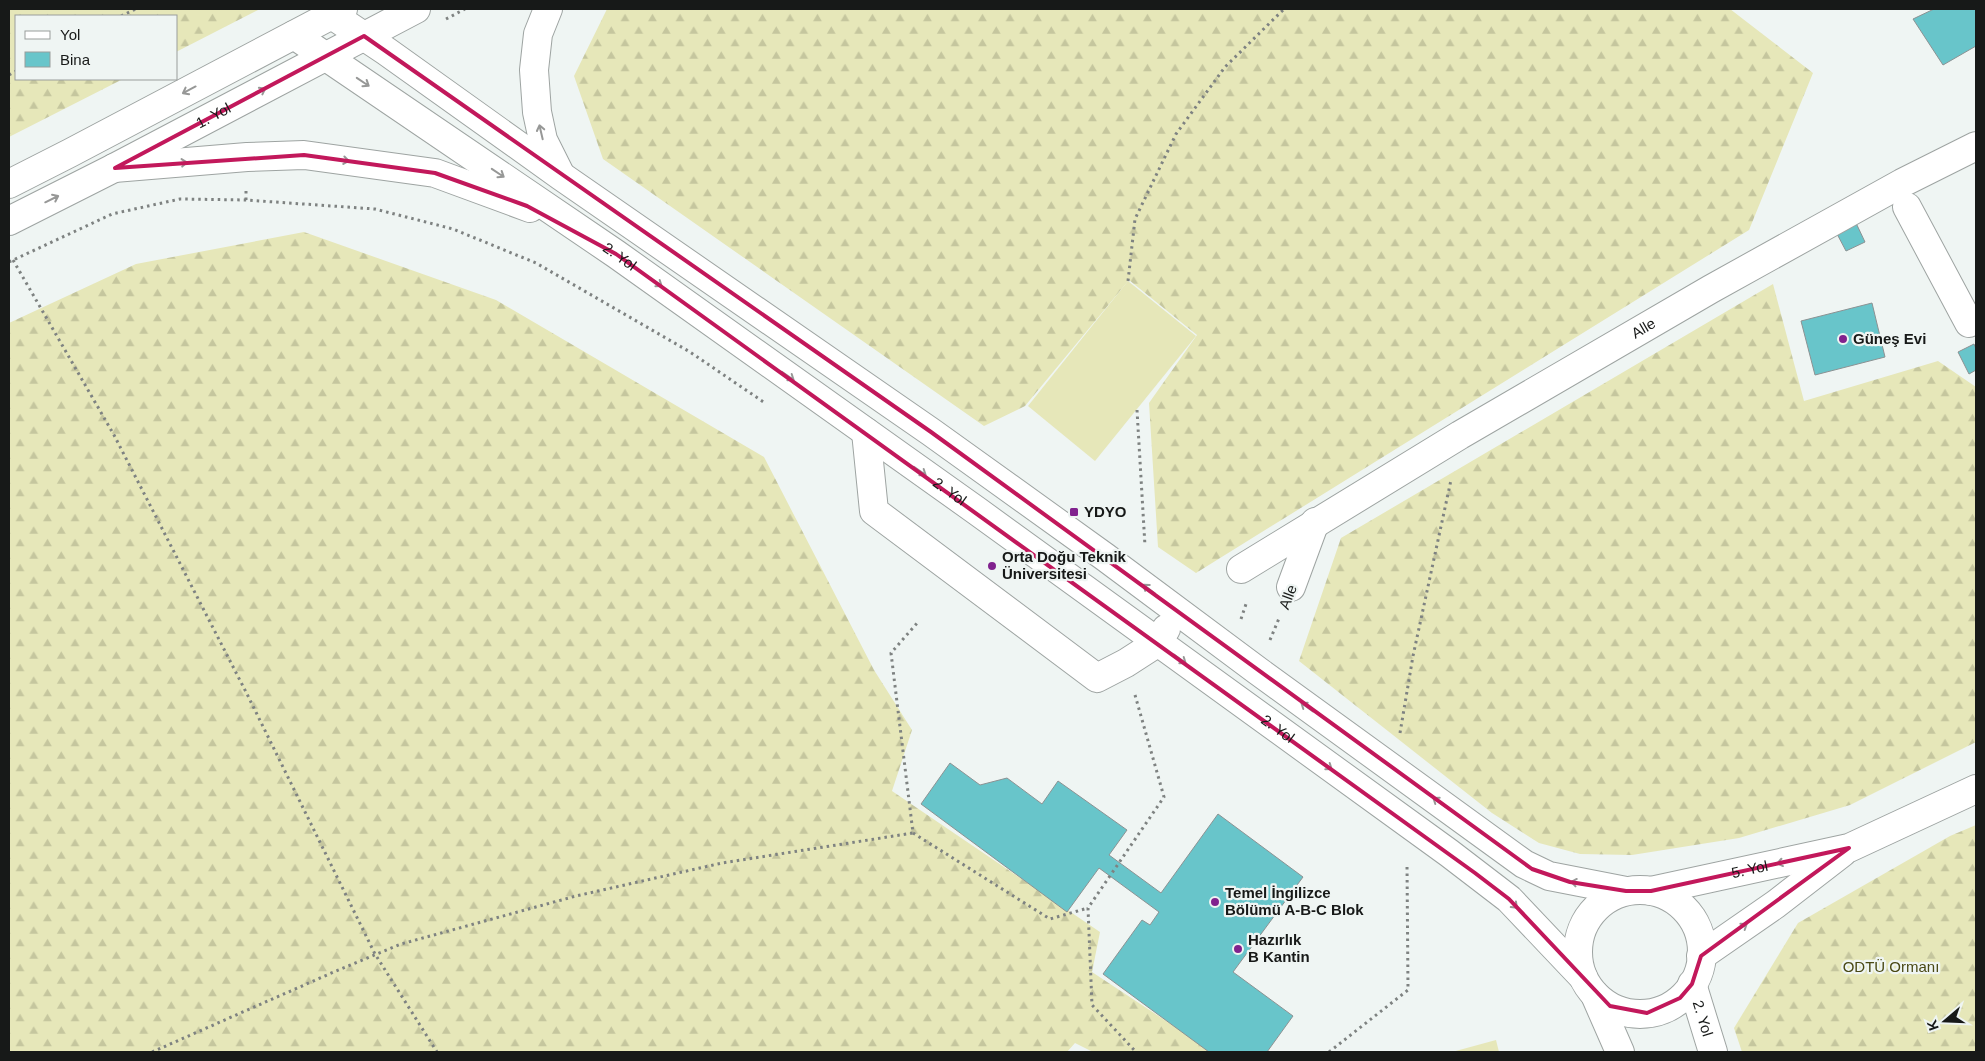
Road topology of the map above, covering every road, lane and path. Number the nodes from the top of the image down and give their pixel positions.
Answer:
1 (136, 9) edge
2 (416, 9) edge
3 (548, 9) edge
4 (1284, 9) edge
5 (337, 12) edge
6 (123, 15) edge
7 (294, 35) junction
8 (364, 36) junction
9 (326, 57) junction
10 (1976, 146) edge
11 (114, 168) junction
12 (561, 176) junction
13 (9, 184) edge
14 (1907, 207) dead end
15 (9, 220) edge
16 (616, 254) junction
17 (11, 261) edge
18 (1128, 281) dead end
19 (1969, 323) dead end
20 (772, 408) dead end
21 (1137, 410) dead end
22 (866, 432) junction
23 (1460, 435) junction
24 (1000, 482) junction
25 (977, 512) junction
26 (1315, 522) junction
27 (1254, 566) joint
28 (1292, 587) joint
29 (1148, 589) junction
30 (1178, 611) junction
31 (918, 622) dead end
32 (1157, 643) junction
33 (1229, 649) junction
34 (1126, 663) junction
35 (1258, 671) junction
36 (1400, 736) dead end
37 (1976, 789) edge
38 (1407, 824) junction
39 (913, 832) junction
40 (1849, 848) junction
41 (1638, 891) junction
42 (1088, 908) junction
43 (375, 954) junction
44 (1701, 956) junction
45 (1692, 984) junction
46 (1589, 986) junction
47 (152, 1052) edge
48 (437, 1052) edge
49 (1136, 1052) edge
50 (1329, 1052) edge
51 (1620, 1052) edge
52 (1713, 1052) edge

1 - 6 path
2 - 8 street, 1. Yol
12 -> 3 street
4 - 18 path
5 - 7 street
5 - 8 street, 2. Yol
7 - 9 street, 2. Yol
7 -> 13 street
8 - 9 street, 1. Yol
8 - 12 street, 2. Yol
11 -> 9 street, 1. Yol
9 -> 16 street, 2. Yol
10 - 23 street, Alle
15 -> 11 street, 1. Yol
11 -> 16 street
12 - 24 street, 2. Yol
14 - 19 street
16 -> 22 street, 2. Yol
17 - 20 path
17 - 43 path
21 - 29 path
22 -> 25 street, 2. Yol
22 - 34 street
23 - 26 street, Alle
23 - 36 path
24 - 25 street
24 - 29 street, 2. Yol
25 - 32 street, 2. Yol
26 - 27 street, Alle
26 - 28 street, Alle
27 - 33 path
28 - 35 path, Alle
30 -> 29 street, 2. Yol
30 - 32 street
30 - 33 street, 2. Yol
31 - 39 path
32 - 34 street
32 -> 38 street, 2. Yol
33 - 35 street, 2. Yol
34 - 42 path
41 -> 35 street, 2. Yol
37 - 40 street, 5. Yol
38 -> 46 street, 2. Yol
38 - 50 path
39 - 42 path
39 - 43 path
40 -> 41 street, 5. Yol
44 -> 40 street, 5. Yol
41 - 44 street, 2. Yol
41 - 46 street, 2. Yol
42 - 49 path
43 - 47 path
43 - 48 path
44 - 45 street, 2. Yol
45 - 46 street, 2. Yol
45 - 52 street, 2. Yol
46 - 51 street, 2. Yol

